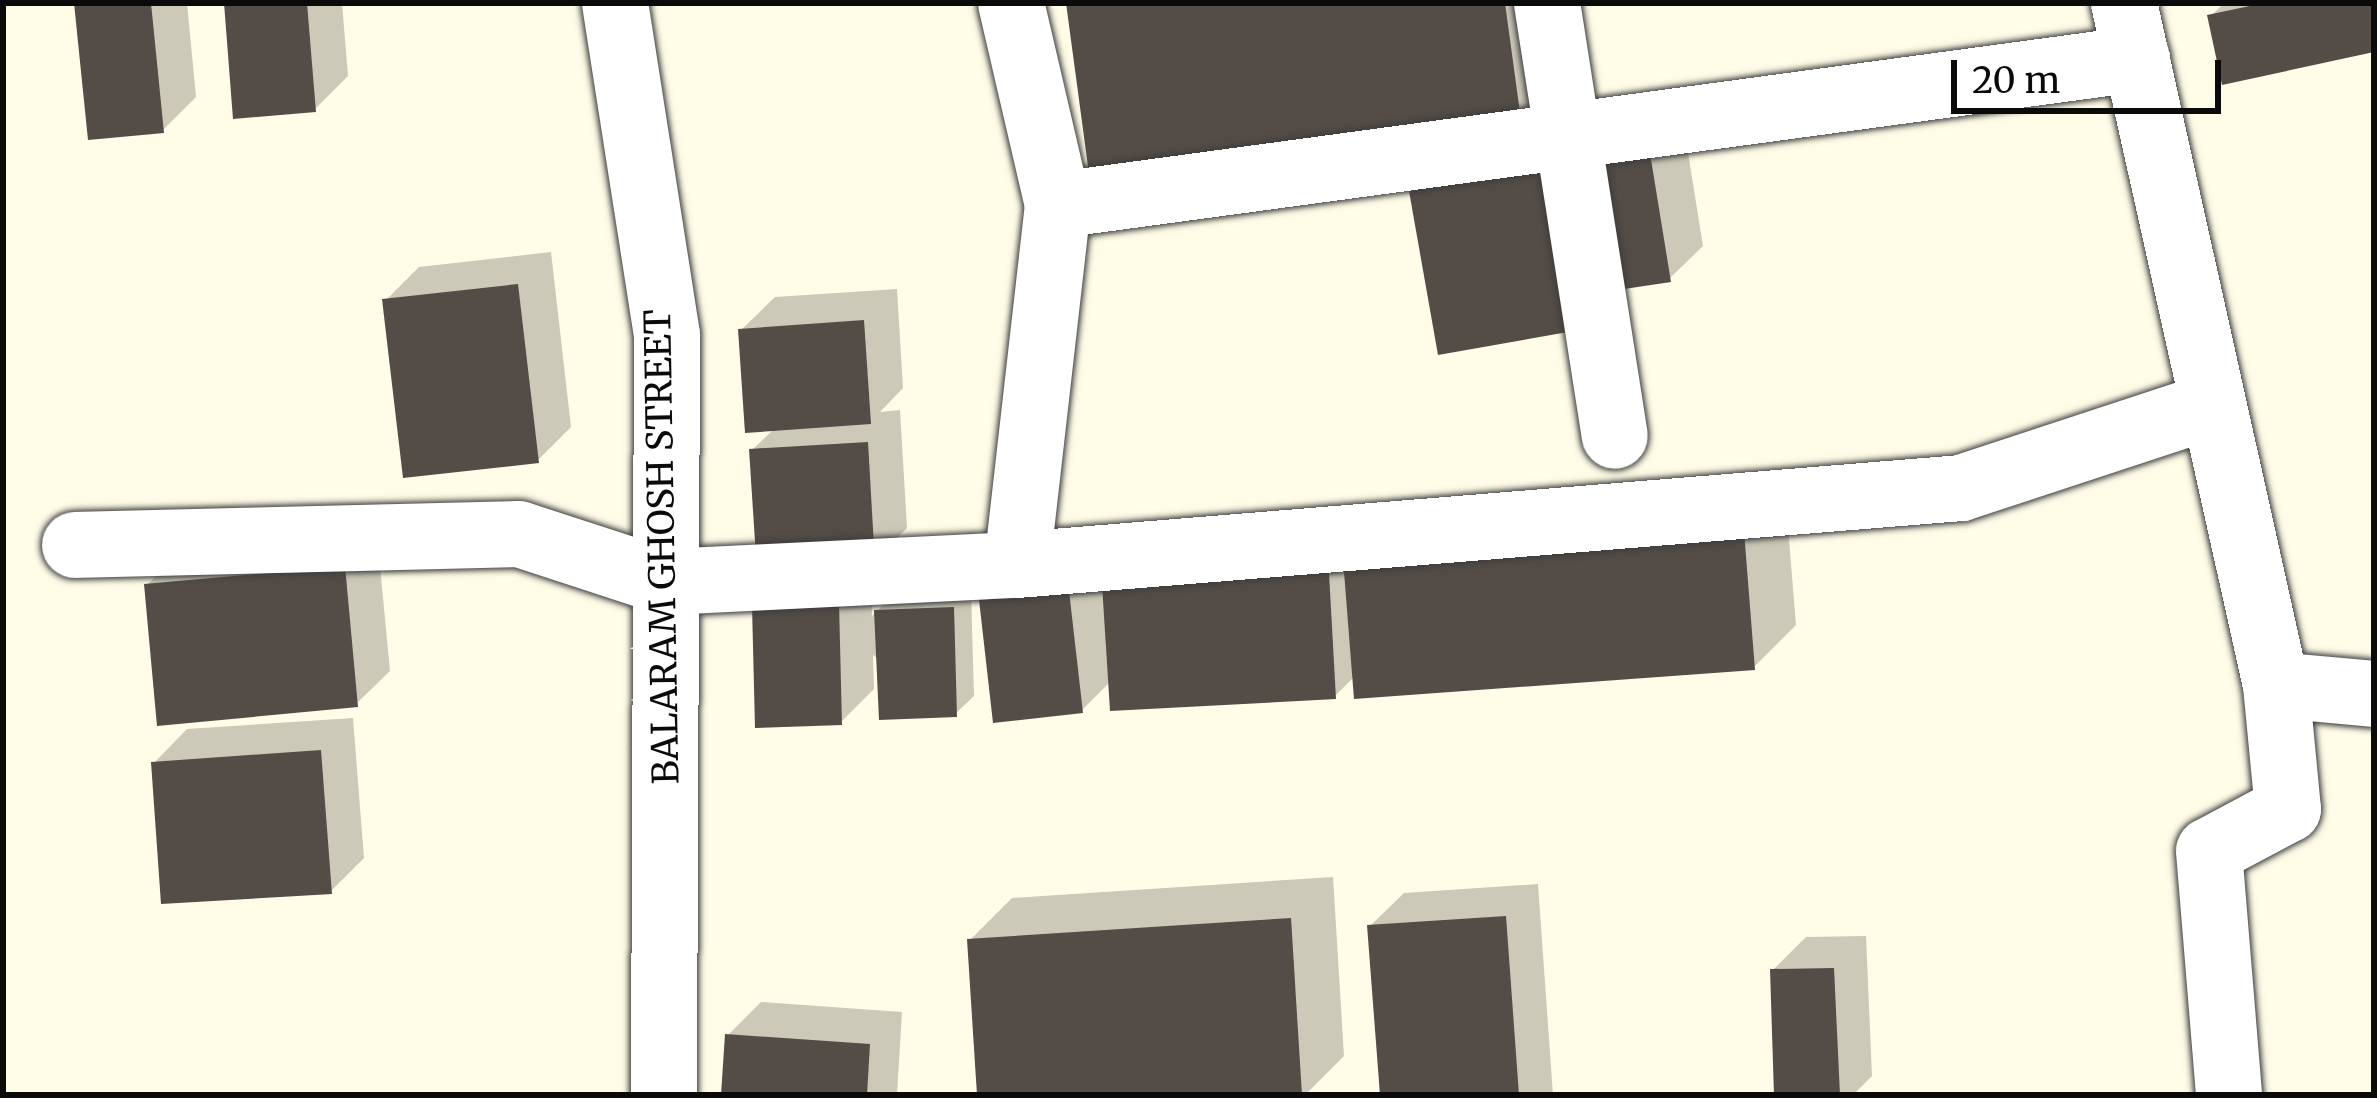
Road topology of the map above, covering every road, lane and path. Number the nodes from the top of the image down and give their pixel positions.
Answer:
1 (615, 3) edge
2 (1011, 3) edge
3 (1546, 3) edge
4 (2130, 31) edge
5 (1564, 133) junction
6 (1058, 205) junction
7 (2212, 405) junction
8 (1615, 436) dead end
9 (75, 545) dead end
10 (1017, 566) junction
11 (666, 582) junction
12 (2276, 685) junction
13 (2374, 694) edge
14 (664, 1095) edge
15 (2229, 1095) edge

1 - 11 street, BALARAM GHOSH STREET
2 - 6 street
3 - 5 street
4 - 5 street
4 - 7 street
5 - 6 street
5 - 8 street
6 - 10 street
7 - 10 street
7 - 12 street
9 - 11 street
10 - 11 street
11 - 14 street, BALARAM GHOSH STREET
12 - 13 street
12 - 15 street

